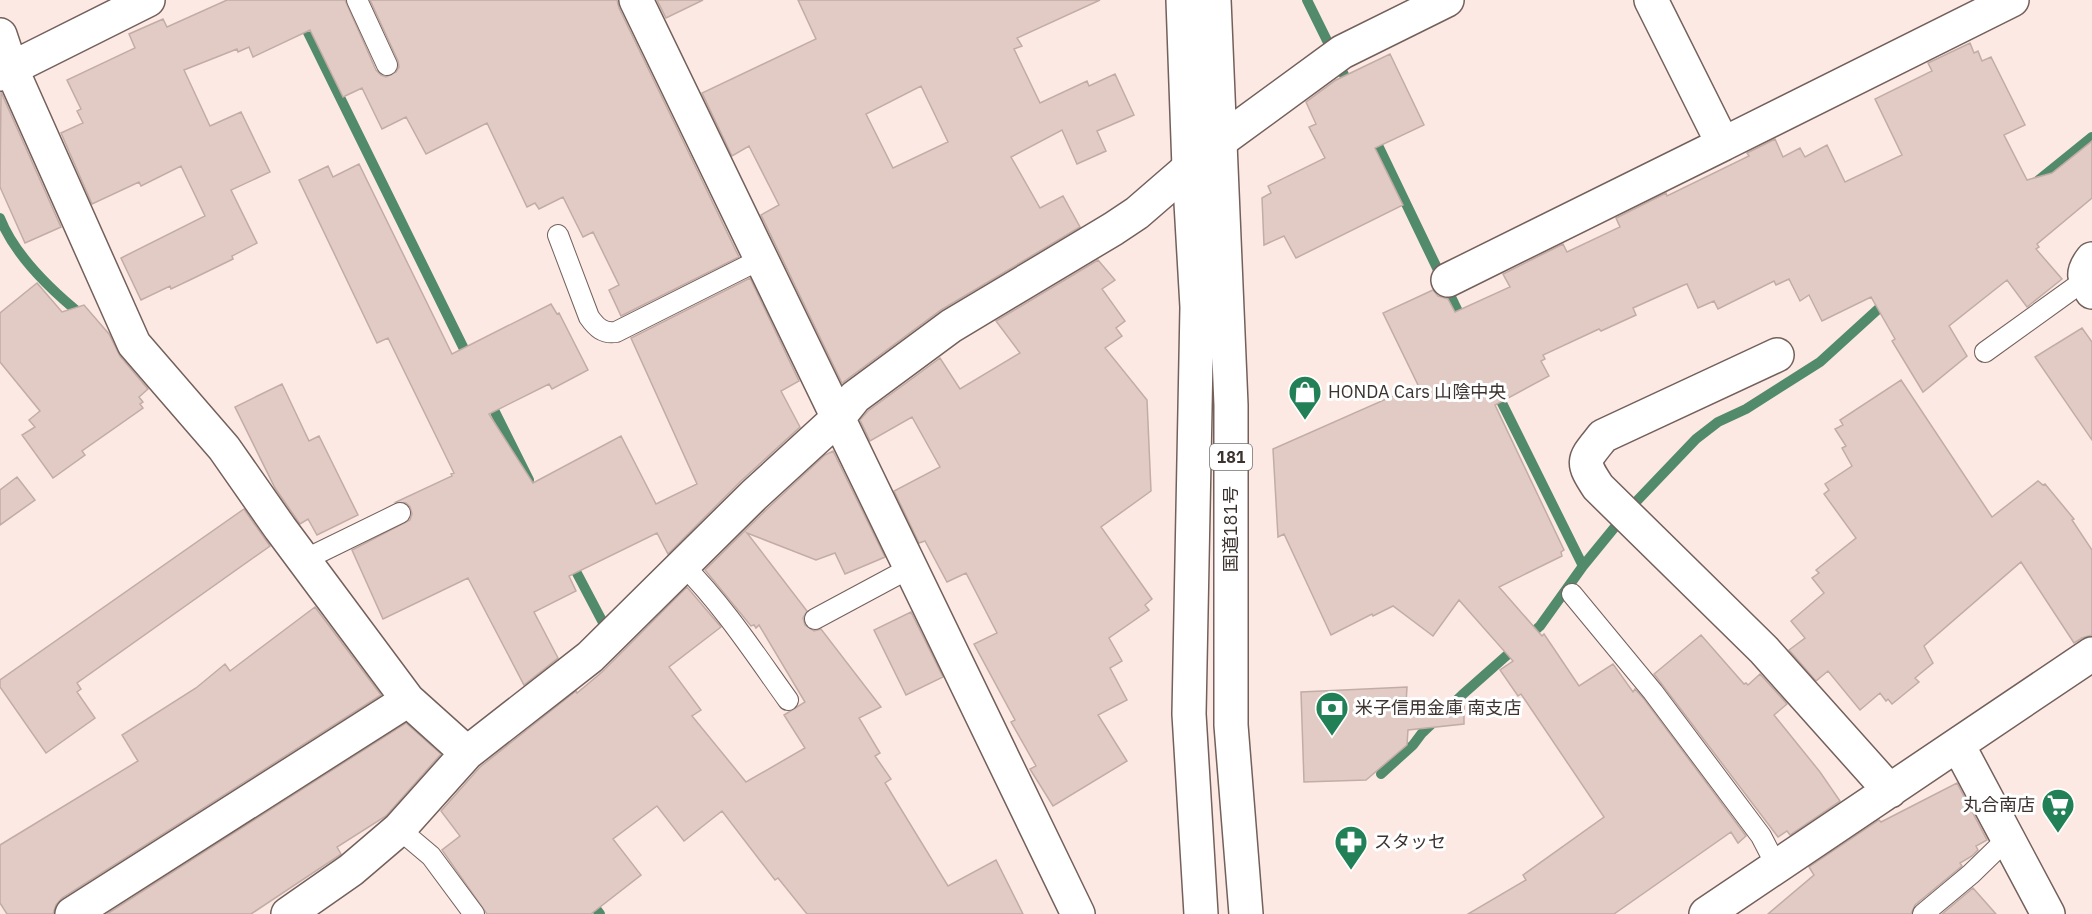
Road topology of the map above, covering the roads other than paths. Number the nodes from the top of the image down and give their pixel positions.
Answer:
1 (148, 0) edge
2 (357, 0) edge
3 (636, 0) edge
4 (1183, 0) edge
5 (1214, 0) edge
6 (1447, 0) edge
7 (1651, 0) edge
8 (1993, 4) edge
9 (0, 35) edge
10 (387, 64) dead end
11 (6, 71) edge
12 (1219, 142) junction
13 (1723, 144) junction
14 (1189, 168) junction
15 (558, 235) dead end
16 (761, 259) junction
17 (2090, 277) edge
18 (1448, 280) dead end
19 (1985, 352) dead end
20 (1777, 355) dead end
21 (838, 418) junction
22 (400, 513) dead end
23 (304, 560) junction
24 (910, 568) junction
25 (689, 571) junction
26 (1572, 594) dead end
27 (815, 619) dead end
28 (2092, 654) edge
29 (408, 700) junction
30 (788, 700) dead end
31 (1958, 746) junction
32 (466, 753) junction
33 (1890, 791) junction
34 (399, 829) junction
35 (2007, 839) junction
36 (1777, 867) junction
37 (72, 914) edge
38 (288, 914) edge
39 (474, 914) edge
40 (1078, 914) edge
41 (1201, 914) edge
42 (1246, 914) edge
43 (1706, 914) edge
44 (1923, 914) edge
45 (2048, 914) edge

1 - 11 main road
2 - 10 lane
3 - 16 main road
4 - 14 main road, 国道181号 / 181
5 - 12 main road, 国道181号 / 181
6 - 12 main road
7 - 13 main road
8 - 13 main road
9 - 11 main road
11 - 23 main road
12 - 14 main road
12 - 42 main road, 国道181号 / 181
13 - 18 main road
14 - 21 main road
14 - 41 main road, 国道181号 / 181
15 - 16 lane
16 - 21 main road
17 - 19 lane
20 - 33 main road
21 - 24 main road
21 - 25 main road
22 - 23 lane
23 - 29 main road
24 - 27 lane
24 - 40 main road
25 - 30 lane
25 - 32 main road
26 - 36 lane
28 - 31 main road
29 - 32 main road
29 - 37 main road
31 - 33 main road
31 - 35 main road
32 - 34 main road
33 - 36 main road
34 - 38 main road
34 - 39 lane
35 - 44 lane
35 - 45 main road
36 - 43 main road

